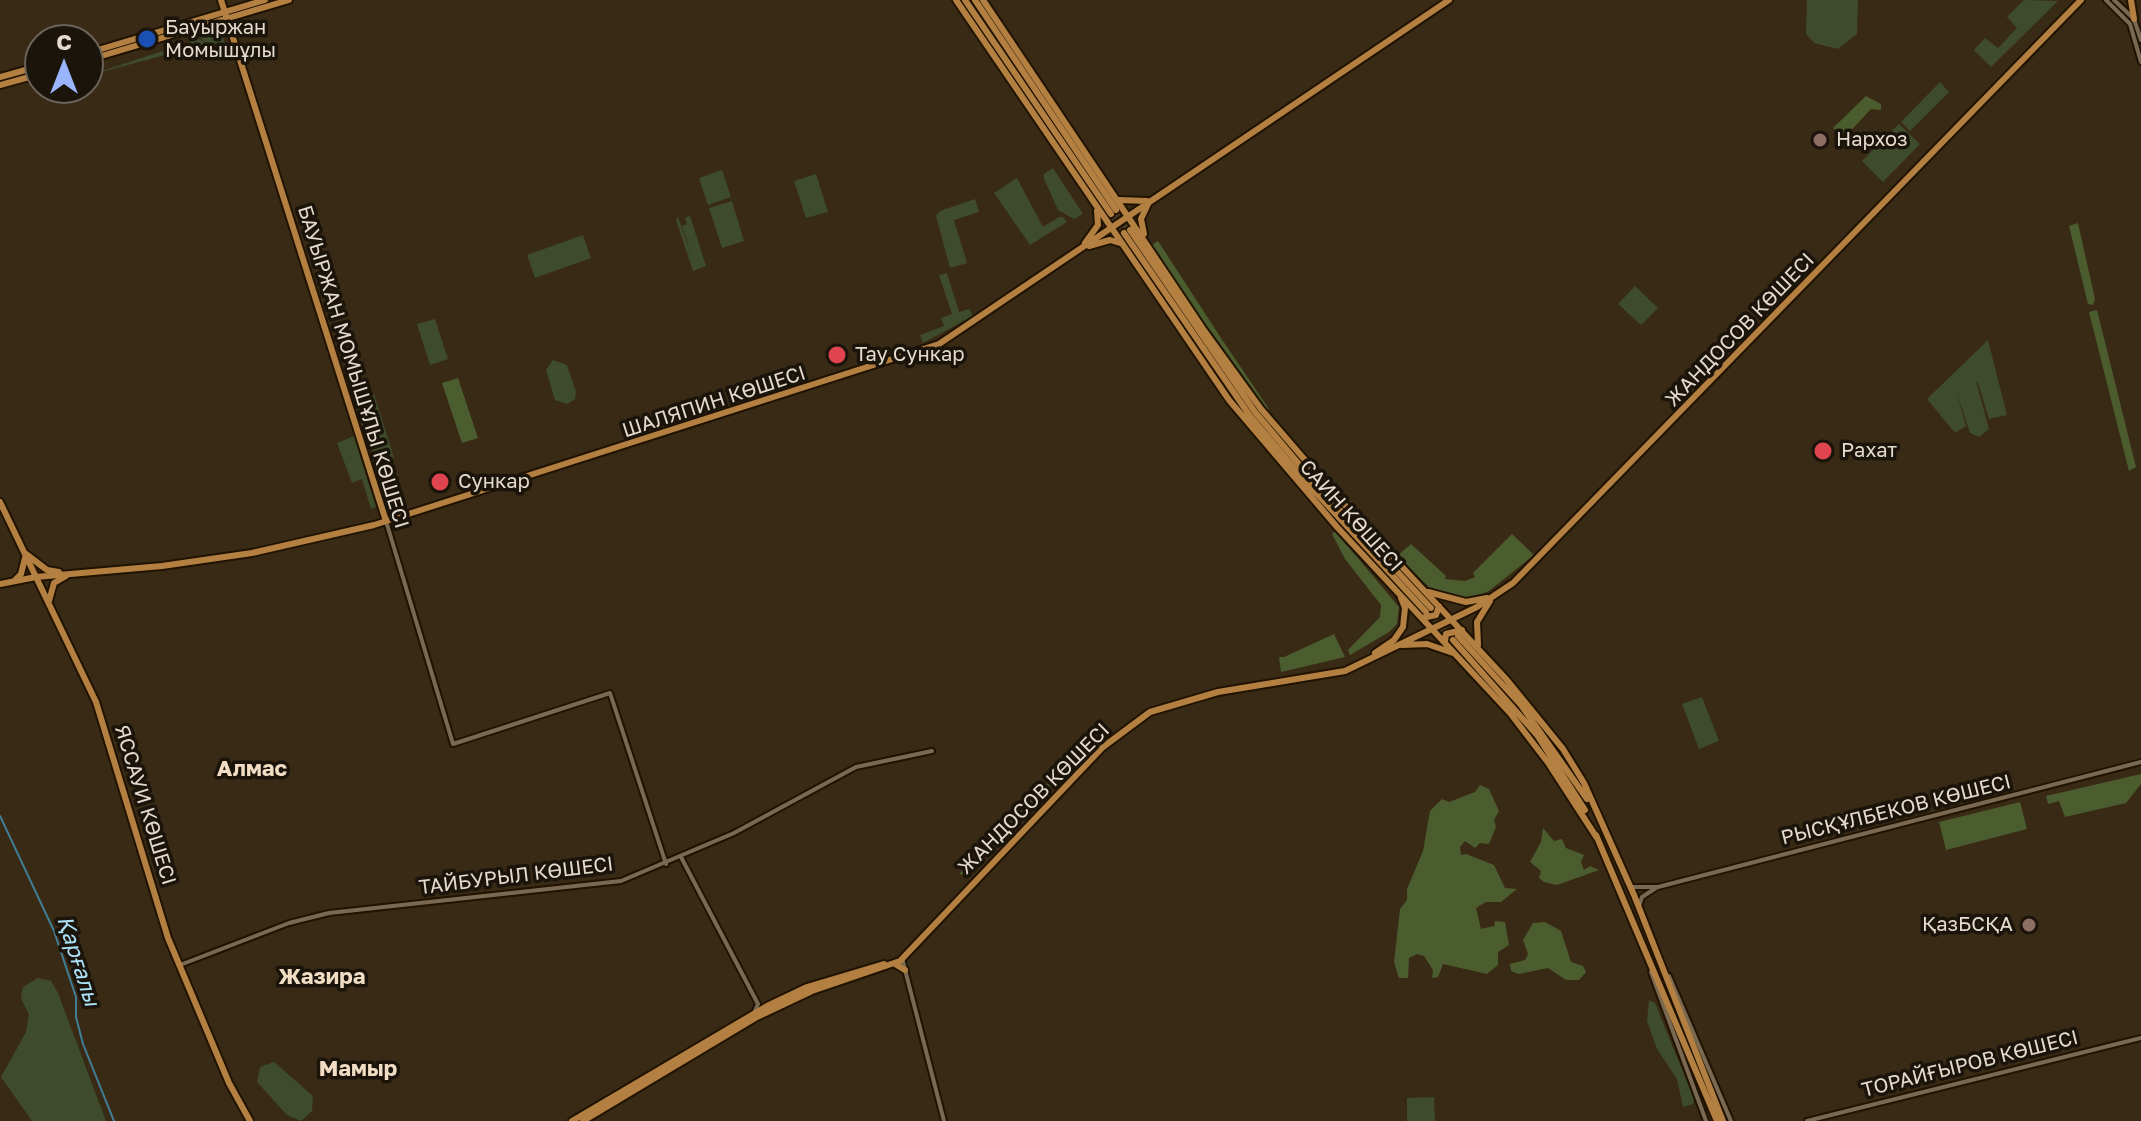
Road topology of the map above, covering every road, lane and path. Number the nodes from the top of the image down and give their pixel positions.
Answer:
1 (221, 0) edge
2 (265, 0) edge
3 (289, 0) edge
4 (960, 0) edge
5 (975, 0) edge
6 (983, 0) edge
7 (1449, 0) edge
8 (2081, 0) edge
9 (2106, 0) edge
10 (2114, 0) edge
11 (2131, 0) edge
12 (226, 16) junction
13 (2134, 19) junction
14 (976, 29) junction
15 (1004, 29) junction
16 (2141, 40) edge
17 (104, 49) edge
18 (104, 55) edge
19 (1005, 59) junction
20 (2141, 62) edge
21 (1019, 67) junction
22 (24, 70) edge
23 (0, 77) edge
24 (24, 78) edge
25 (0, 85) edge
26 (1118, 200) junction
27 (1150, 201) junction
28 (1095, 204) junction
29 (1120, 212) junction
30 (1108, 225) junction
31 (1130, 230) junction
32 (1118, 240) junction
33 (1148, 245) junction
34 (1082, 248) junction
35 (1237, 386) junction
36 (1234, 395) junction
37 (1261, 409) junction
38 (1251, 426) junction
39 (1303, 459) junction
40 (1282, 464) junction
41 (1310, 482) junction
42 (0, 502) edge
43 (386, 521) junction
44 (26, 554) junction
45 (70, 574) junction
46 (36, 577) junction
47 (14, 581) junction
48 (0, 584) edge
49 (1423, 588) junction
50 (1397, 592) junction
51 (1495, 596) junction
52 (49, 604) junction
53 (1429, 610) junction
54 (1452, 619) junction
55 (1432, 628) junction
56 (1455, 637) junction
57 (1395, 646) junction
58 (1482, 652) junction
59 (1375, 653) junction
60 (1462, 659) junction
61 (1303, 679) junction
62 (932, 751) dead end
63 (2141, 762) edge
64 (1599, 820) junction
65 (1597, 838) junction
66 (681, 857) junction
67 (666, 864) junction
68 (1630, 886) junction
69 (1658, 887) junction
70 (1639, 906) junction
71 (1653, 944) junction
72 (1647, 955) junction
73 (902, 958) junction
74 (895, 964) junction
75 (180, 965) junction
76 (905, 970) junction
77 (756, 1015) junction
78 (2141, 1038) edge
79 (943, 1119) edge
80 (250, 1121) edge
81 (572, 1121) edge
82 (583, 1121) edge
83 (1706, 1121) edge
84 (1717, 1121) edge
85 (1723, 1121) edge
86 (1731, 1121) edge
87 (1807, 1121) edge

1 - 12 main road, БАУЫРЖАН МОМЫШҰЛЫ КӨШЕСІ
2 - 12 main road
3 - 12 main road
4 - 14 main road, САИН КӨШЕСІ
4 - 19 main road, САИН КӨШЕСІ
5 - 21 main road, САИН КӨШЕСІ
6 - 15 main road, САИН КӨШЕСІ
7 - 27 main road, ШАЛЯПИН КӨШЕСІ
8 - 51 main road, ЖАНДОСОВ КӨШЕСІ
9 - 20 street
10 - 13 street
11 - 13 main road
12 - 17 main road
12 - 18 main road
12 - 43 main road, БАУЫРЖАН МОМЫШҰЛЫ КӨШЕСІ
13 - 16 street
14 - 19 main road
14 - 28 main road, САИН КӨШЕСІ
15 - 21 main road
15 - 26 main road, САИН КӨШЕСІ
19 - 29 main road, САИН КӨШЕСІ
21 - 29 main road, САИН КӨШЕСІ
22 - 23 main road
24 - 25 main road
26 - 27 main road
26 - 29 main road, САИН КӨШЕСІ
27 - 29 main road, ШАЛЯПИН КӨШЕСІ
27 - 33 main road
28 - 30 main road, САИН КӨШЕСІ
28 - 34 main road
29 - 30 main road, ШАЛЯПИН КӨШЕСІ
29 - 31 main road, САИН КӨШЕСІ
30 - 32 main road, САИН КӨШЕСІ
30 - 34 main road, ШАЛЯПИН КӨШЕСІ
31 - 32 main road
31 - 33 main road, САИН КӨШЕСІ
31 - 35 main road, САИН КӨШЕСІ
31 - 36 main road, САИН КӨШЕСІ
32 - 34 main road
32 - 38 main road, САИН КӨШЕСІ
33 - 37 main road, САИН КӨШЕСІ
34 - 43 main road, ШАЛЯПИН КӨШЕСІ
35 - 37 main road
35 - 41 main road, САИН КӨШЕСІ
36 - 38 main road
36 - 41 main road, САИН КӨШЕСІ
37 - 39 main road, САИН КӨШЕСІ
38 - 40 main road, САИН КӨШЕСІ
39 - 41 main road
39 - 49 main road, САИН КӨШЕСІ
40 - 41 main road
40 - 50 main road, САИН КӨШЕСІ
41 - 53 main road, САИН КӨШЕСІ
42 - 44 main road, ЯССАУИ КӨШЕСІ
43 - 45 main road, ШАЛЯПИН КӨШЕСІ
43 - 67 street, БАУЫРЖАН МОМЫШҰЛЫ КӨШЕСІ
44 - 45 main road
44 - 46 main road, ЯССАУИ КӨШЕСІ
44 - 47 main road
45 - 46 main road, ШАЛЯПИН КӨШЕСІ
45 - 52 main road
46 - 47 main road, ШАЛЯПИН КӨШЕСІ
46 - 52 main road, ЯССАУИ КӨШЕСІ
47 - 48 main road, ШАЛЯПИН КӨШЕСІ
49 - 51 main road
49 - 53 main road, САИН КӨШЕСІ
50 - 53 main road, САИН КӨШЕСІ
50 - 59 main road
51 - 54 main road, ЖАНДОСОВ КӨШЕСІ
51 - 58 main road
52 - 75 main road, ЯССАУИ КӨШЕСІ
53 - 54 main road, САИН КӨШЕСІ
53 - 55 main road, САИН КӨШЕСІ
54 - 55 main road, ЖАНДОСОВ КӨШЕСІ
54 - 56 main road, САИН КӨШЕСІ
55 - 56 main road, САИН КӨШЕСІ
55 - 57 main road, ЖАНДОСОВ КӨШЕСІ
56 - 58 main road, САИН КӨШЕСІ
56 - 60 main road, САИН КӨШЕСІ
56 - 64 main road, САИН КӨШЕСІ
56 - 65 main road, САИН КӨШЕСІ
57 - 59 main road, ЖАНДОСОВ КӨШЕСІ
57 - 60 main road
57 - 61 main road, ЖАНДОСОВ КӨШЕСІ
58 - 64 main road, САИН КӨШЕСІ
59 - 61 main road, ЖАНДОСОВ КӨШЕСІ
60 - 65 main road, САИН КӨШЕСІ
61 - 73 main road, ЖАНДОСОВ КӨШЕСІ
62 - 66 street, ТАЙБУРЫЛ КӨШЕСІ
63 - 69 street, РЫСҚҰЛБЕКОВ КӨШЕСІ
64 - 68 main road
65 - 72 main road
66 - 67 street, ТАЙБУРЫЛ КӨШЕСІ
66 - 77 street
67 - 75 street, ТАЙБУРЫЛ КӨШЕСІ
68 - 69 street
68 - 70 main road
69 - 70 street
70 - 71 main road
71 - 85 main road
71 - 86 street
72 - 83 street
72 - 84 main road
73 - 74 main road, ЖАНДОСОВ КӨШЕСІ
73 - 76 street
73 - 77 main road, ЖАНДОСОВ КӨШЕСІ
74 - 76 main road
74 - 77 main road, ЖАНДОСОВ КӨШЕСІ
75 - 80 main road, ЯССАУИ КӨШЕСІ
76 - 79 street
77 - 81 main road, ЖАНДОСОВ КӨШЕСІ
77 - 82 main road, ЖАНДОСОВ КӨШЕСІ
78 - 87 street, ТОРАЙҒЫРОВ КӨШЕСІ

